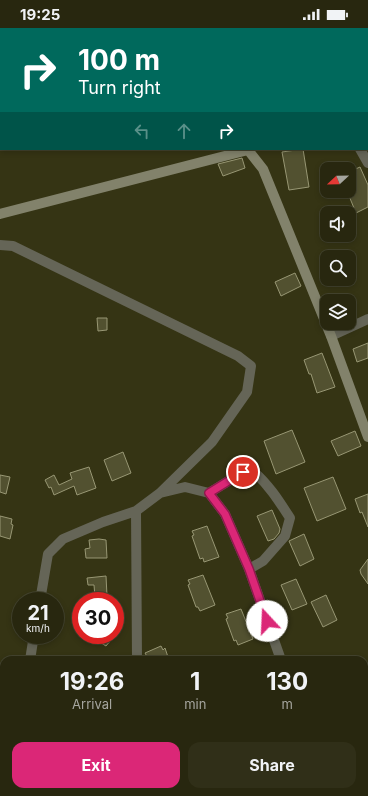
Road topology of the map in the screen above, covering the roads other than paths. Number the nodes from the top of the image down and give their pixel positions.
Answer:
1 (245, 150) edge
2 (250, 150) edge
3 (361, 150) edge
4 (368, 163) edge
5 (0, 214) edge
6 (0, 245) edge
7 (368, 319) edge
8 (331, 336) junction
9 (368, 437) edge
10 (160, 493) junction
11 (209, 493) junction
12 (136, 511) junction
13 (249, 569) junction
14 (42, 592) edge
15 (33, 644) edge
16 (31, 656) edge
17 (137, 656) edge
18 (280, 656) edge

1 - 5 street
2 - 8 street
3 - 4 street
6 - 10 street
7 - 8 street
8 - 9 street
10 - 11 street
10 - 12 street
11 - 13 street
11 - 13 street
12 - 14 street
12 - 17 street
13 - 18 street
15 - 16 street

